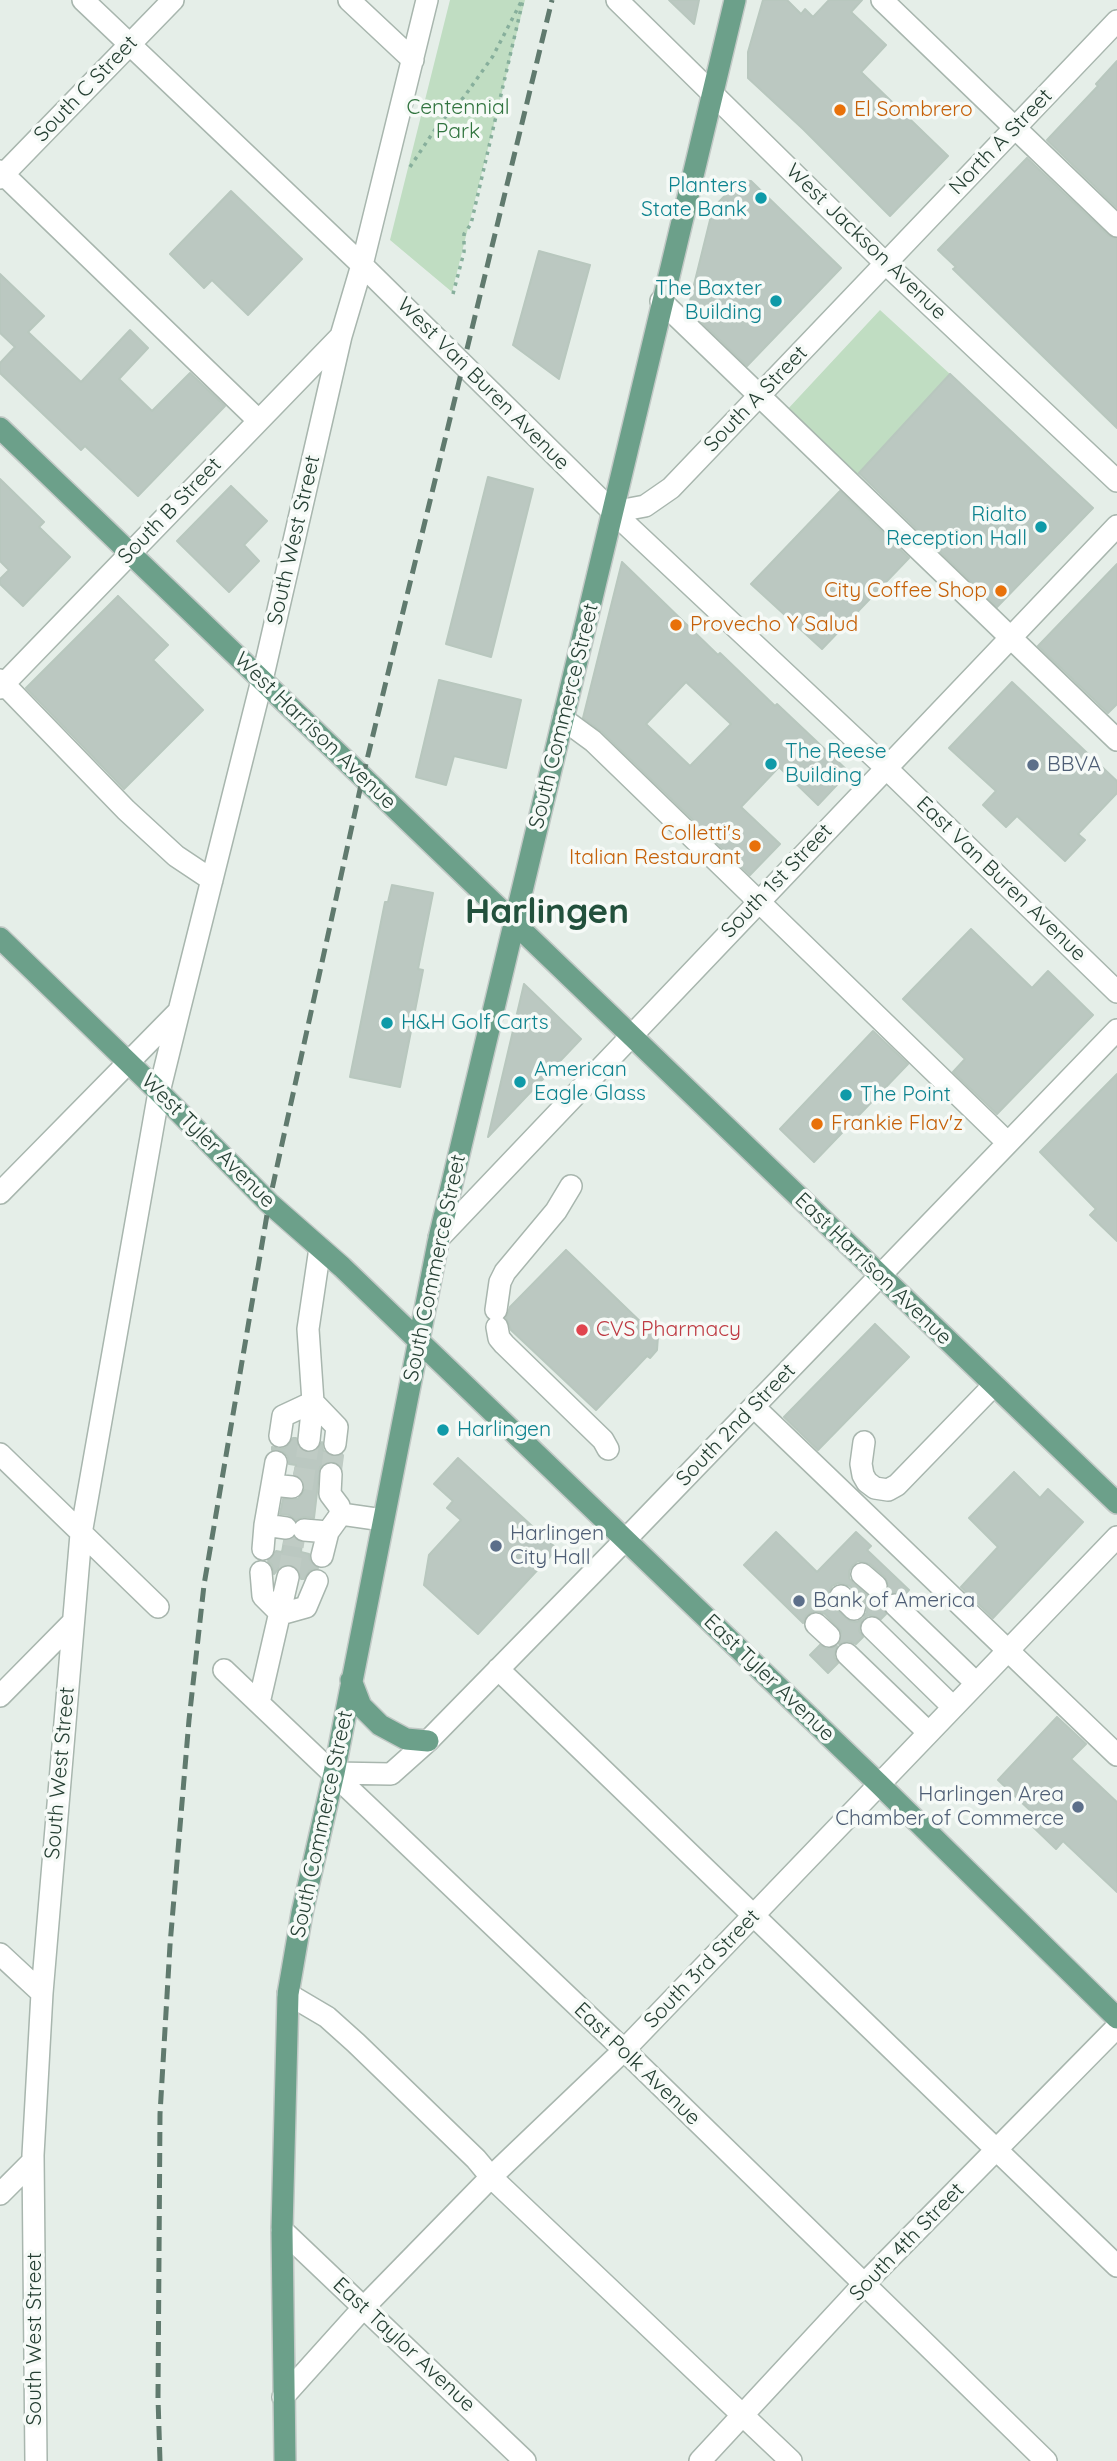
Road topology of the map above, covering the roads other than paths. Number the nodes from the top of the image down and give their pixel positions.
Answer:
1 (83, 0) edge
2 (173, 0) edge
3 (349, 0) edge
4 (427, 0) edge
5 (617, 0) edge
6 (735, 0) edge
7 (881, 0) edge
8 (1117, 21) edge
9 (129, 45) junction
10 (413, 60) junction
11 (714, 93) junction
12 (1015, 128) junction
13 (1, 175) edge
14 (1117, 226) edge
15 (886, 263) junction
16 (362, 265) junction
17 (661, 301) junction
18 (341, 336) junction
19 (760, 396) junction
20 (258, 420) junction
21 (0, 428) edge
22 (1117, 481) edge
23 (613, 512) junction
24 (1117, 526) edge
25 (129, 552) junction
26 (1010, 637) junction
27 (262, 680) junction
28 (1, 684) edge
29 (563, 719) junction
30 (1117, 740) edge
31 (885, 767) junction
32 (212, 880) junction
33 (758, 900) junction
34 (514, 922) junction
35 (0, 938) edge
36 (1117, 992) edge
37 (179, 1010) junction
38 (1117, 1031) edge
39 (630, 1035) junction
40 (127, 1061) junction
41 (159, 1092) junction
42 (1008, 1143) junction
43 (571, 1186) dead end
44 (0, 1193) edge
45 (439, 1238) junction
46 (320, 1248) junction
47 (880, 1276) junction
48 (419, 1341) junction
49 (994, 1385) junction
50 (313, 1402) junction
51 (754, 1406) junction
52 (281, 1436) dead end
53 (309, 1440) tunnel mouth
54 (864, 1442) dead end
55 (335, 1444) tunnel mouth
56 (608, 1449) dead end
57 (0, 1454) edge
58 (276, 1462) dead end
59 (307, 1486) junction
60 (1117, 1503) edge
61 (341, 1514) junction
62 (383, 1520) junction
63 (285, 1528) junction
64 (328, 1532) junction
65 (81, 1534) junction
66 (1117, 1537) edge
67 (625, 1540) junction
68 (263, 1549) dead end
69 (322, 1556) dead end
70 (261, 1572) dead end
71 (288, 1577) tunnel mouth
72 (317, 1581) dead end
73 (895, 1605) dead end
74 (158, 1607) dead end
75 (281, 1614) junction
76 (74, 1622) junction
77 (872, 1628) dead end
78 (1008, 1650) junction
79 (847, 1654) dead end
80 (498, 1669) junction
81 (224, 1670) dead end
82 (351, 1680) junction
83 (976, 1683) junction
84 (0, 1696) edge
85 (259, 1703) junction
86 (953, 1707) junction
87 (928, 1732) junction
88 (428, 1741) junction
89 (1117, 1755) edge
90 (334, 1773) junction
91 (879, 1784) junction
92 (753, 1915) junction
93 (0, 1954) edge
94 (41, 1993) junction
95 (288, 1994) junction
96 (1117, 2018) edge
97 (1117, 2026) edge
98 (624, 2050) junction
99 (996, 2150) junction
100 (33, 2161) junction
101 (491, 2177) junction
102 (0, 2194) edge
103 (282, 2230) junction
104 (1117, 2266) edge
105 (865, 2283) junction
106 (364, 2307) junction
107 (284, 2397) junction
108 (743, 2415) junction
109 (36, 2461) edge
110 (285, 2461) edge
111 (525, 2461) edge
112 (701, 2461) edge
113 (791, 2461) edge
114 (1046, 2461) edge

1 - 9 street, West Van Buren Avenue
2 - 9 street, South C Street
3 - 10 street
4 - 10 street, South West Street
5 - 11 street, West Jackson Avenue
6 - 11 main road, South Commerce Street
7 - 12 street
8 - 12 street, North A Street
9 - 13 street, South C Street
9 - 16 street, West Van Buren Avenue
10 - 16 street, South West Street
11 - 15 street, West Jackson Avenue
11 - 17 main road, South Commerce Street
12 - 14 street
12 - 15 street, North A Street
13 - 20 street
15 - 19 street, South A Street
15 - 22 street, West Jackson Avenue
16 - 18 street, South West Street
16 - 23 street, West Van Buren Avenue
17 - 19 street
17 - 23 main road, South Commerce Street
18 - 20 street, South B Street
18 - 27 street, South West Street
19 - 23 street, South A Street
19 - 26 street
20 - 25 street, South B Street
21 - 25 main road, West Harrison Avenue
23 - 29 main road, South Commerce Street
23 - 31 street, West Van Buren Avenue
24 - 26 street, South 1st Street
25 - 27 main road, West Harrison Avenue
25 - 28 street, South B Street
26 - 30 street
26 - 31 street, South 1st Street
27 - 32 street, South West Street
27 - 34 main road, West Harrison Avenue
28 - 32 street
29 - 33 street
29 - 34 main road, South Commerce Street
31 - 33 street, South 1st Street
31 - 36 street, East Van Buren Avenue
32 - 37 street, South West Street
33 - 39 street, South 1st Street
33 - 42 street
34 - 39 main road, West Harrison Avenue
34 - 45 main road, South Commerce Street
35 - 40 main road, West Tyler Avenue
37 - 40 street
37 - 41 street, South West Street
38 - 42 street, South 2nd Street
39 - 45 street, South 1st Street
39 - 47 main road, East Harrison Avenue
40 - 41 main road, West Tyler Avenue
40 - 44 street
41 - 46 main road, West Tyler Avenue
41 - 65 street, South West Street
42 - 47 street, South 2nd Street
43 - 56 street
45 - 48 main road, South Commerce Street
46 - 48 main road, West Tyler Avenue
46 - 50 street
47 - 49 main road, East Harrison Avenue
47 - 51 street, South 2nd Street
48 - 62 main road, South Commerce Street
48 - 67 main road, East Tyler Avenue
49 - 54 street
49 - 60 main road, East Harrison Avenue
50 - 52 street
50 - 53 street
50 - 55 street
51 - 67 street, South 2nd Street
51 - 78 street
57 - 65 street
58 - 59 street
59 - 61 street
59 - 63 street
61 - 62 street
61 - 64 street
62 - 82 main road, South Commerce Street
63 - 64 street
63 - 68 street
64 - 69 street
65 - 74 street
65 - 76 street, South West Street
66 - 78 street, South 3rd Street
67 - 80 street, South 2nd Street
67 - 91 main road, East Tyler Avenue
70 - 75 street
71 - 75 street
72 - 75 street
73 - 83 street
75 - 85 street
76 - 84 street
76 - 94 street, South West Street
77 - 86 street
78 - 83 street, South 3rd Street
78 - 89 street
79 - 87 street
80 - 88 street, South 2nd Street
80 - 92 street
81 - 85 street, East Polk Avenue
82 - 88 main road
82 - 90 main road, South Commerce Street
83 - 86 street, South 3rd Street
85 - 90 street, East Polk Avenue
86 - 87 street, South 3rd Street
87 - 91 street, South 3rd Street
88 - 90 street, South 2nd Street
90 - 95 main road, South Commerce Street
90 - 98 street, East Polk Avenue
91 - 92 street, South 3rd Street
91 - 96 main road, East Tyler Avenue
92 - 98 street, South 3rd Street
92 - 99 street
93 - 94 street
94 - 100 street, South West Street
95 - 101 street
95 - 103 main road, South Commerce Street
97 - 99 street, South 4th Street
98 - 101 street, South 3rd Street
98 - 105 street, East Polk Avenue
99 - 104 street
99 - 105 street, South 4th Street
100 - 102 street
100 - 109 street, South West Street
101 - 106 street, South 3rd Street
101 - 108 street
103 - 106 street, East Taylor Avenue
103 - 107 main road, South Commerce Street
105 - 108 street, South 4th Street
105 - 114 street, East Polk Avenue
106 - 107 street, South 3rd Street
106 - 111 street, East Taylor Avenue
107 - 110 main road, South Commerce Street
108 - 112 street, South 4th Street
108 - 113 street

